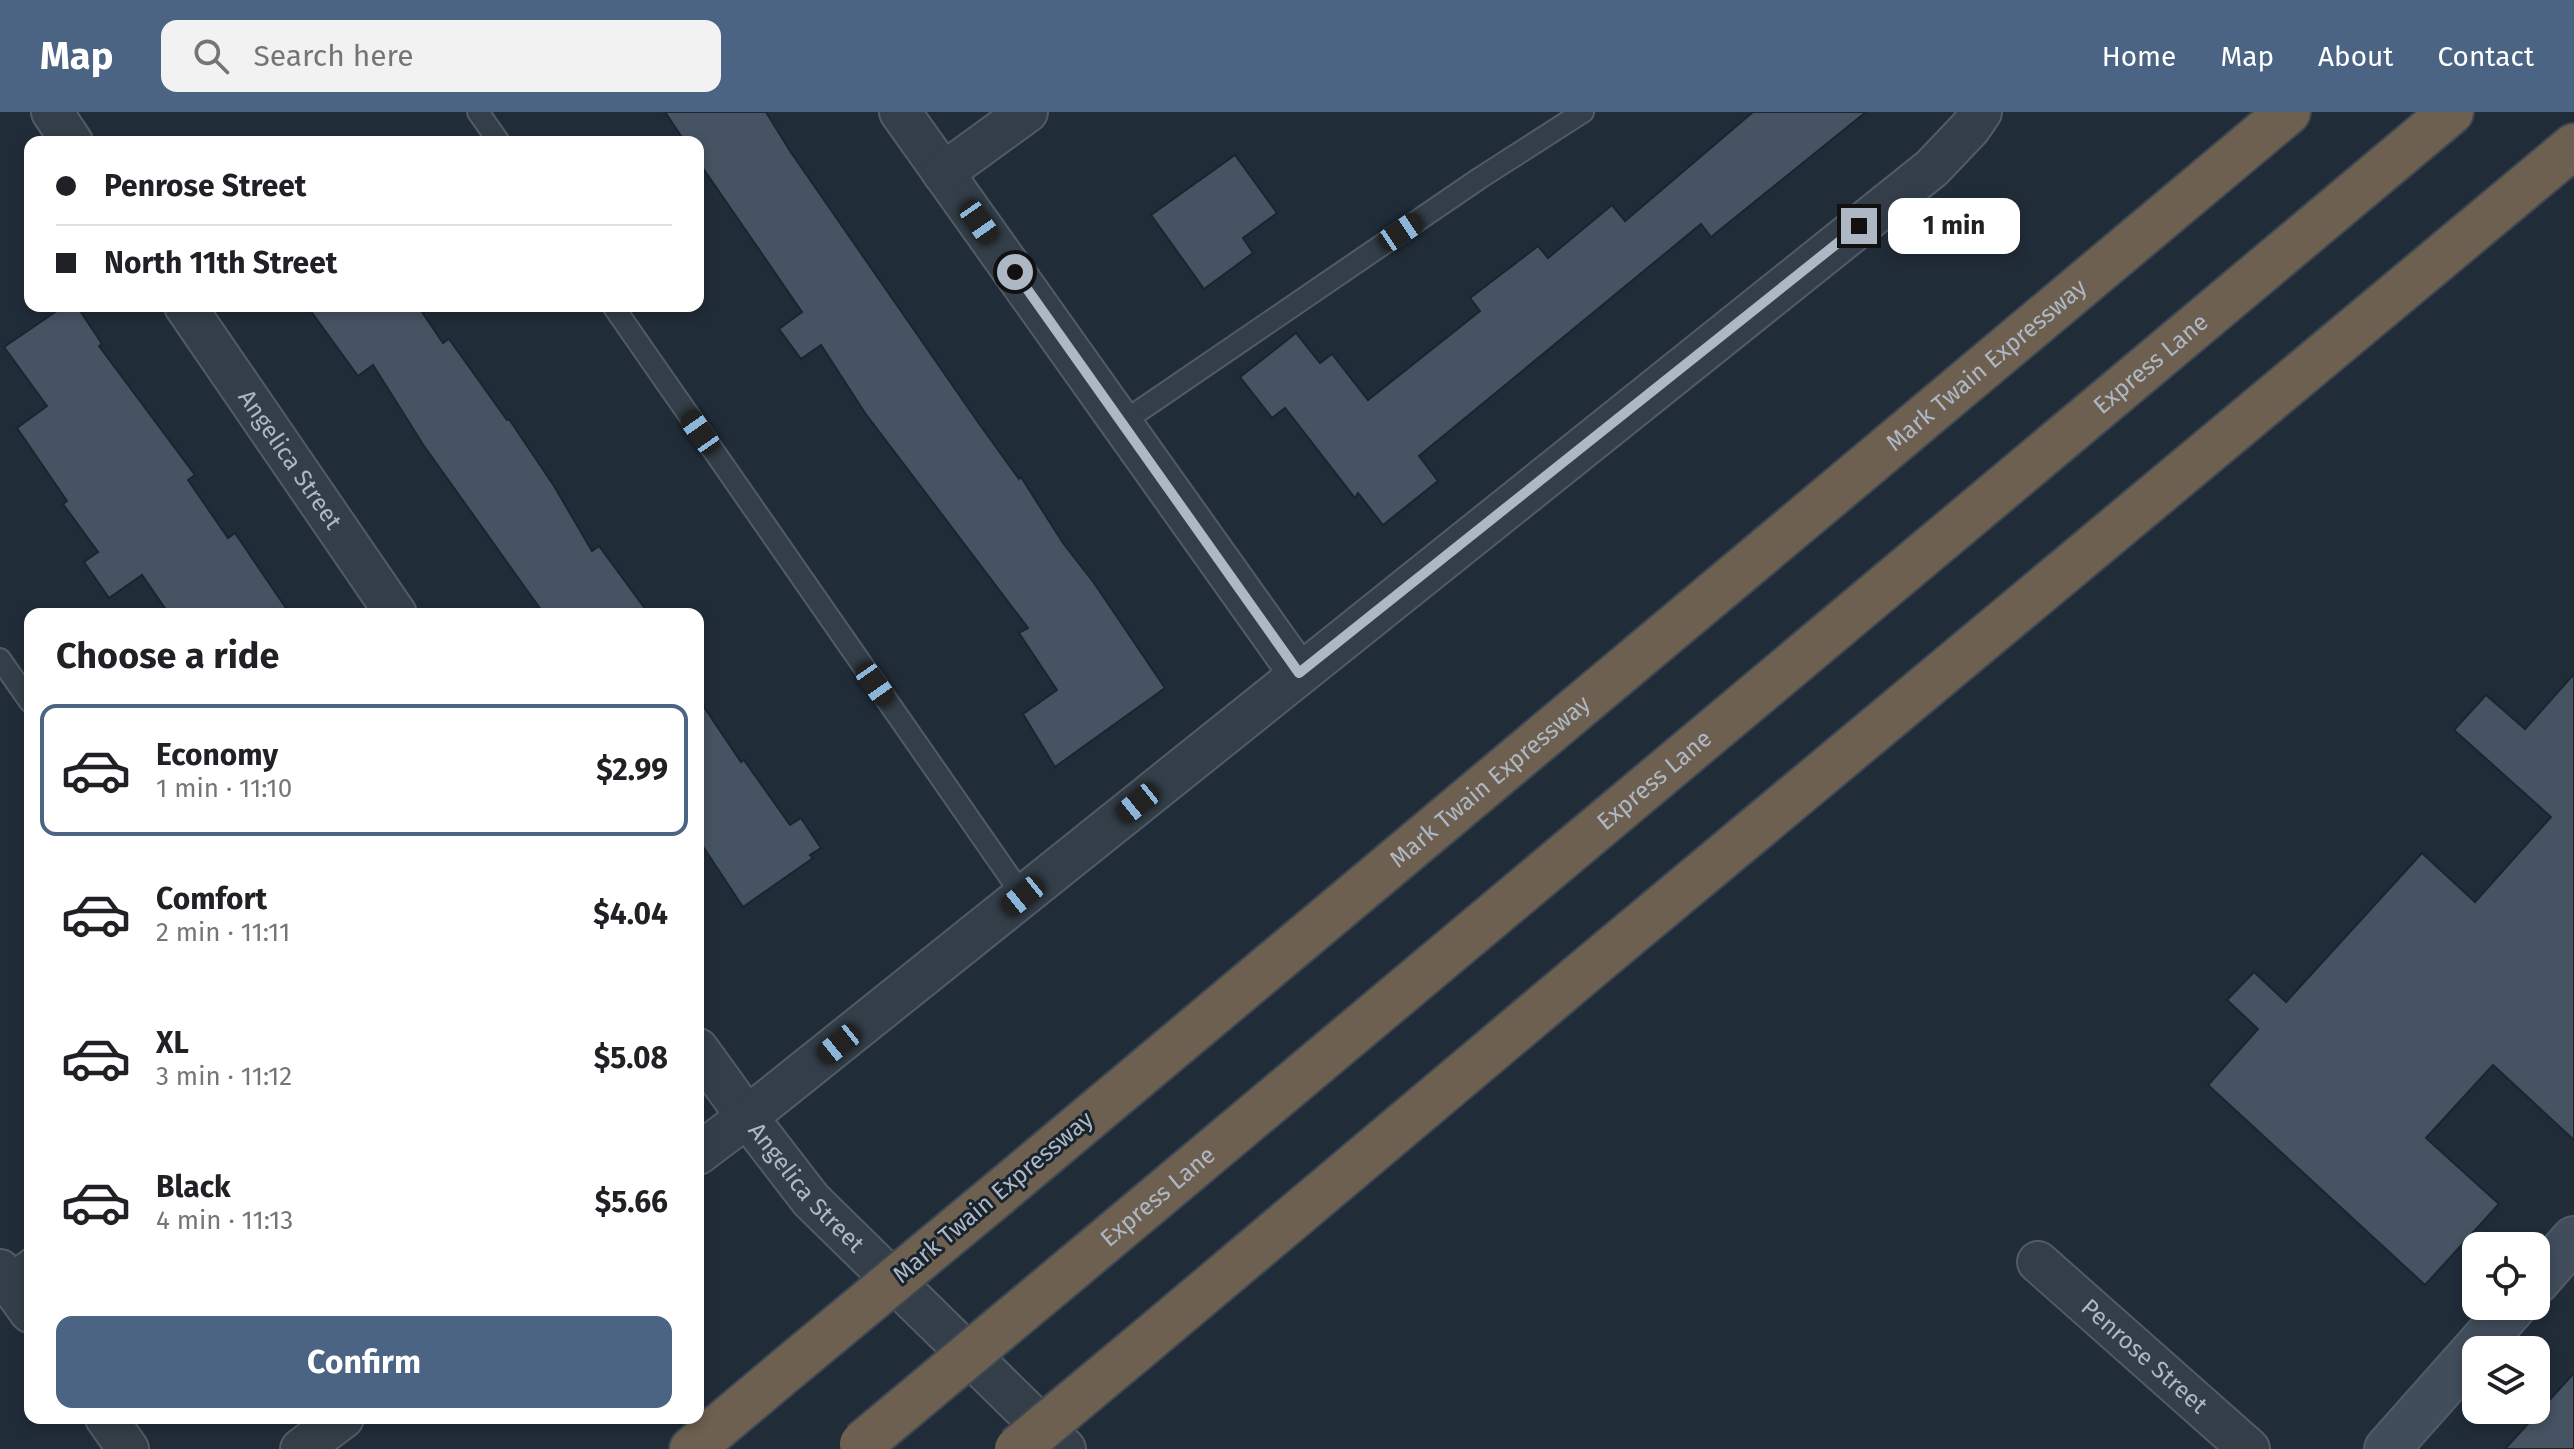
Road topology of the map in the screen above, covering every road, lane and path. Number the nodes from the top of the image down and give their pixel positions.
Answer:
1 (52, 112) edge
2 (478, 112) edge
3 (900, 112) edge
4 (1027, 112) edge
5 (1583, 112) edge
6 (1981, 112) edge
7 (2288, 112) edge
8 (2451, 112) edge
9 (68, 136) edge
10 (495, 136) edge
11 (2574, 146) edge
12 (943, 173) junction
13 (189, 312) edge
14 (617, 312) edge
15 (1123, 422) junction
16 (392, 608) edge
17 (0, 659) edge
18 (1299, 673) junction
19 (24, 693) edge
20 (1023, 896) junction
21 (704, 1057) edge
22 (747, 1117) junction
23 (704, 1149) edge
24 (2574, 1239) edge
25 (2038, 1262) dead end
26 (2550, 1266) edge
27 (9, 1272) edge
28 (24, 1301) edge
29 (2502, 1320) edge
30 (110, 1424) edge
31 (335, 1424) edge
32 (859, 1446) edge
33 (128, 1449) edge
34 (301, 1449) edge
35 (692, 1449) edge
36 (1017, 1449) edge
37 (1065, 1449) edge
38 (2249, 1449) edge
39 (2387, 1449) edge

1 - 9 street
2 - 10 lane
3 - 12 street
4 - 12 street
5 - 15 lane
6 - 18 street
7 - 35 highway, Mark Twain Expressway, bridge
8 - 32 highway, Express Lane, bridge
11 - 36 highway, bridge
12 - 15 street
13 - 16 street, Angelica Street
14 - 20 lane
15 - 18 street
17 - 19 lane
18 - 20 street
20 - 22 street
21 - 22 street, Angelica Street
22 - 23 street
22 - 37 street, Angelica Street
24 - 26 main road
25 - 38 street, Penrose Street
27 - 28 street
29 - 39 main road
30 - 33 street
31 - 34 street

